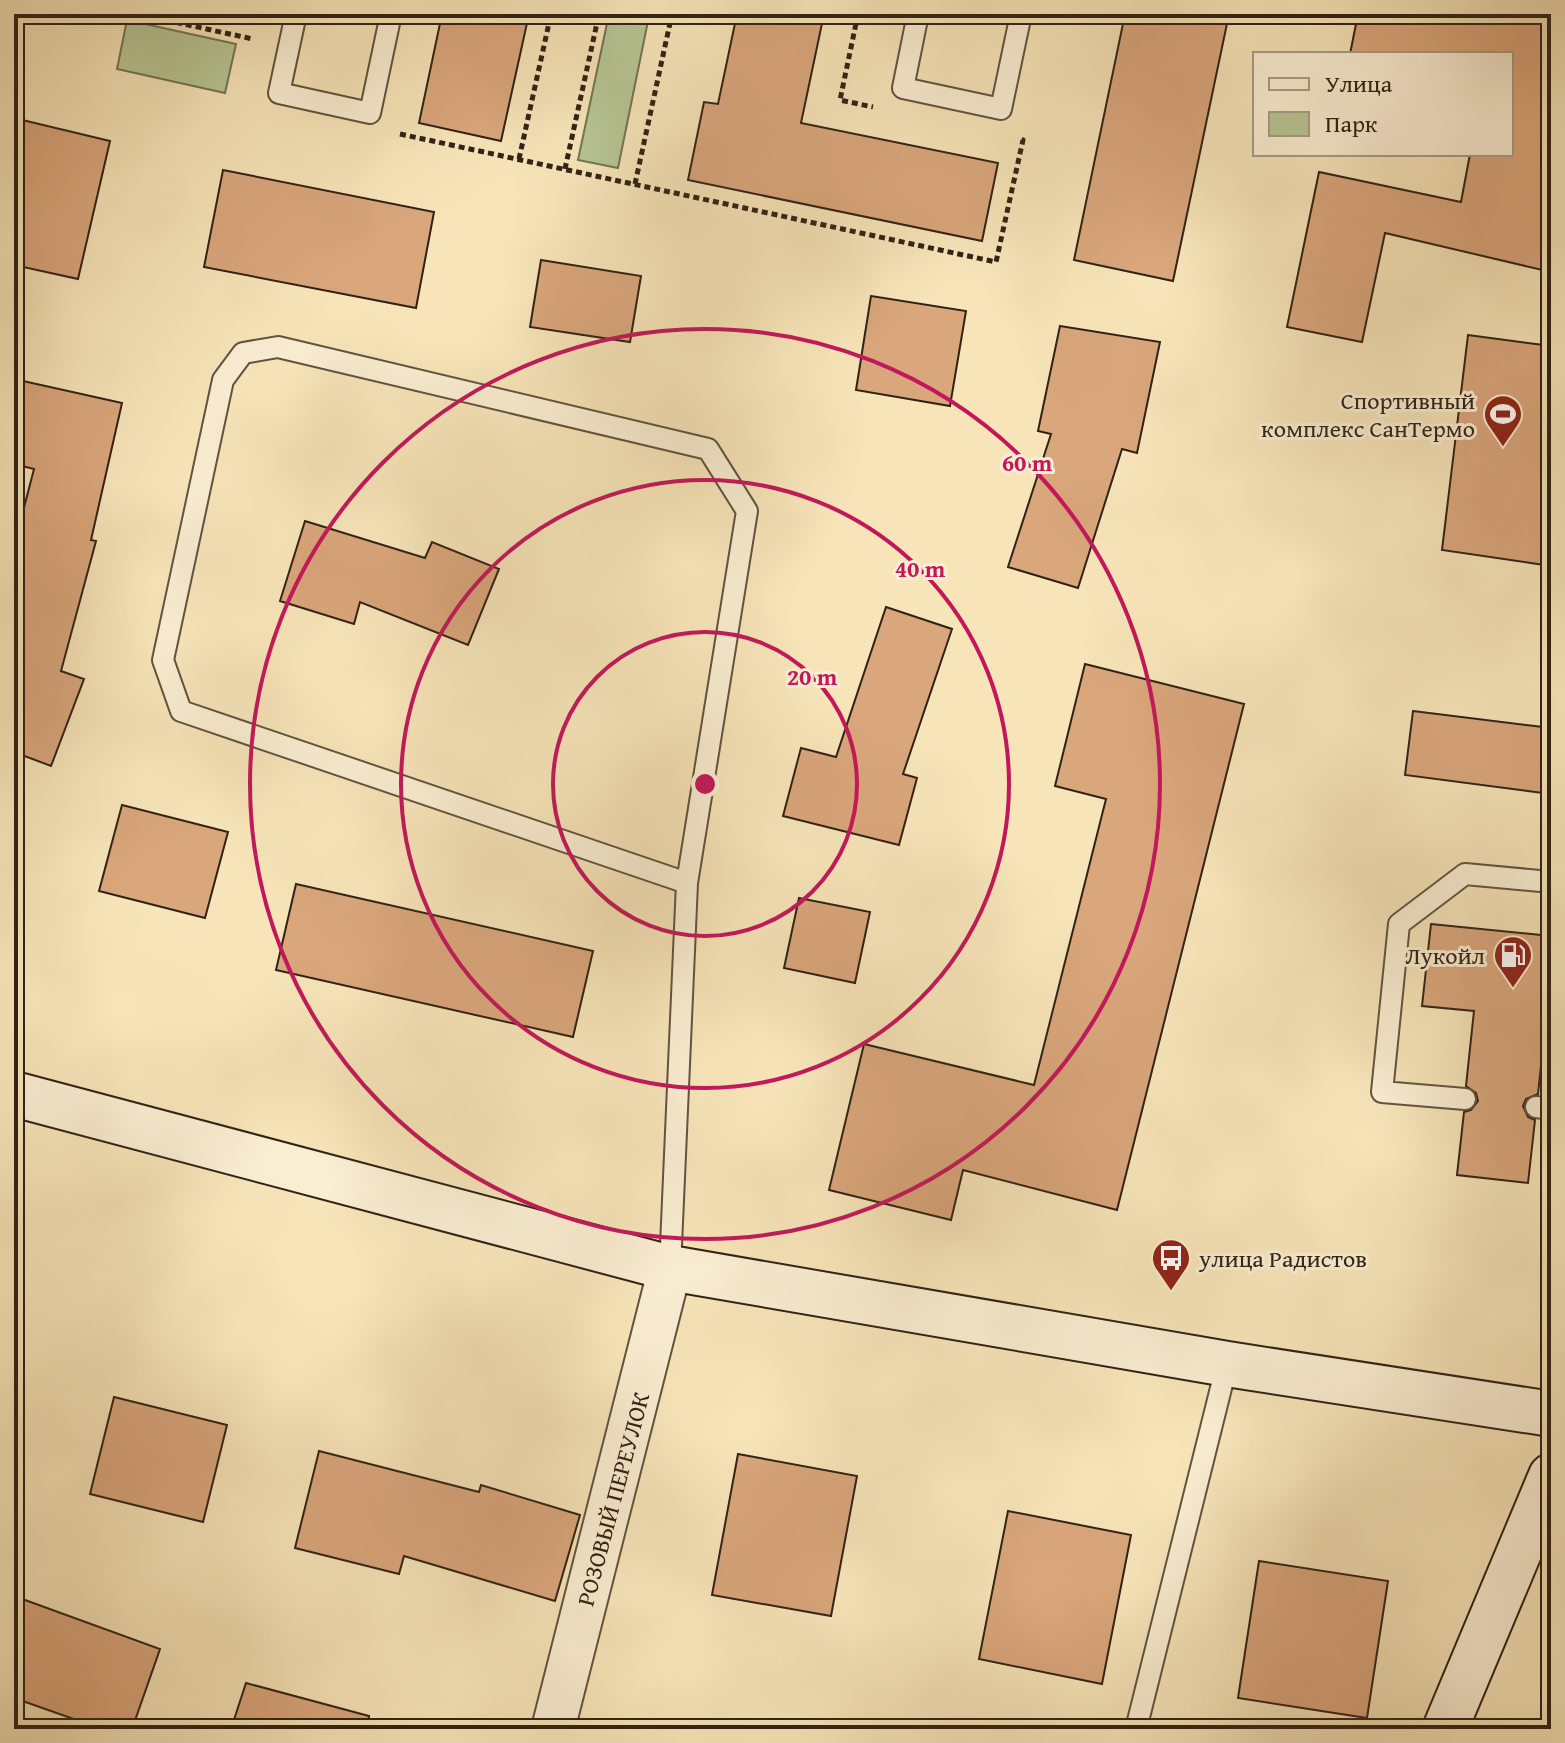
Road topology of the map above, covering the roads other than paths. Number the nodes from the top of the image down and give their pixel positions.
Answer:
1 (296, 14) edge
2 (391, 14) edge
3 (918, 14) edge
4 (1021, 14) edge
5 (1551, 882) edge
6 (687, 883) junction
7 (14, 1094) edge
8 (1465, 1099) dead end
9 (670, 1268) junction
10 (1227, 1364) junction
11 (1551, 1414) edge
12 (1551, 1476) edge
13 (553, 1729) edge
14 (1136, 1729) edge
15 (1445, 1729) edge

1 - 2 lane
3 - 4 lane
5 - 8 lane
6 - 6 lane
6 - 9 lane
7 - 9 main road
9 - 10 main road
9 - 13 street, РОЗОВЫЙ ПЕРЕУЛОК
10 - 11 main road
10 - 14 lane
12 - 15 main road

